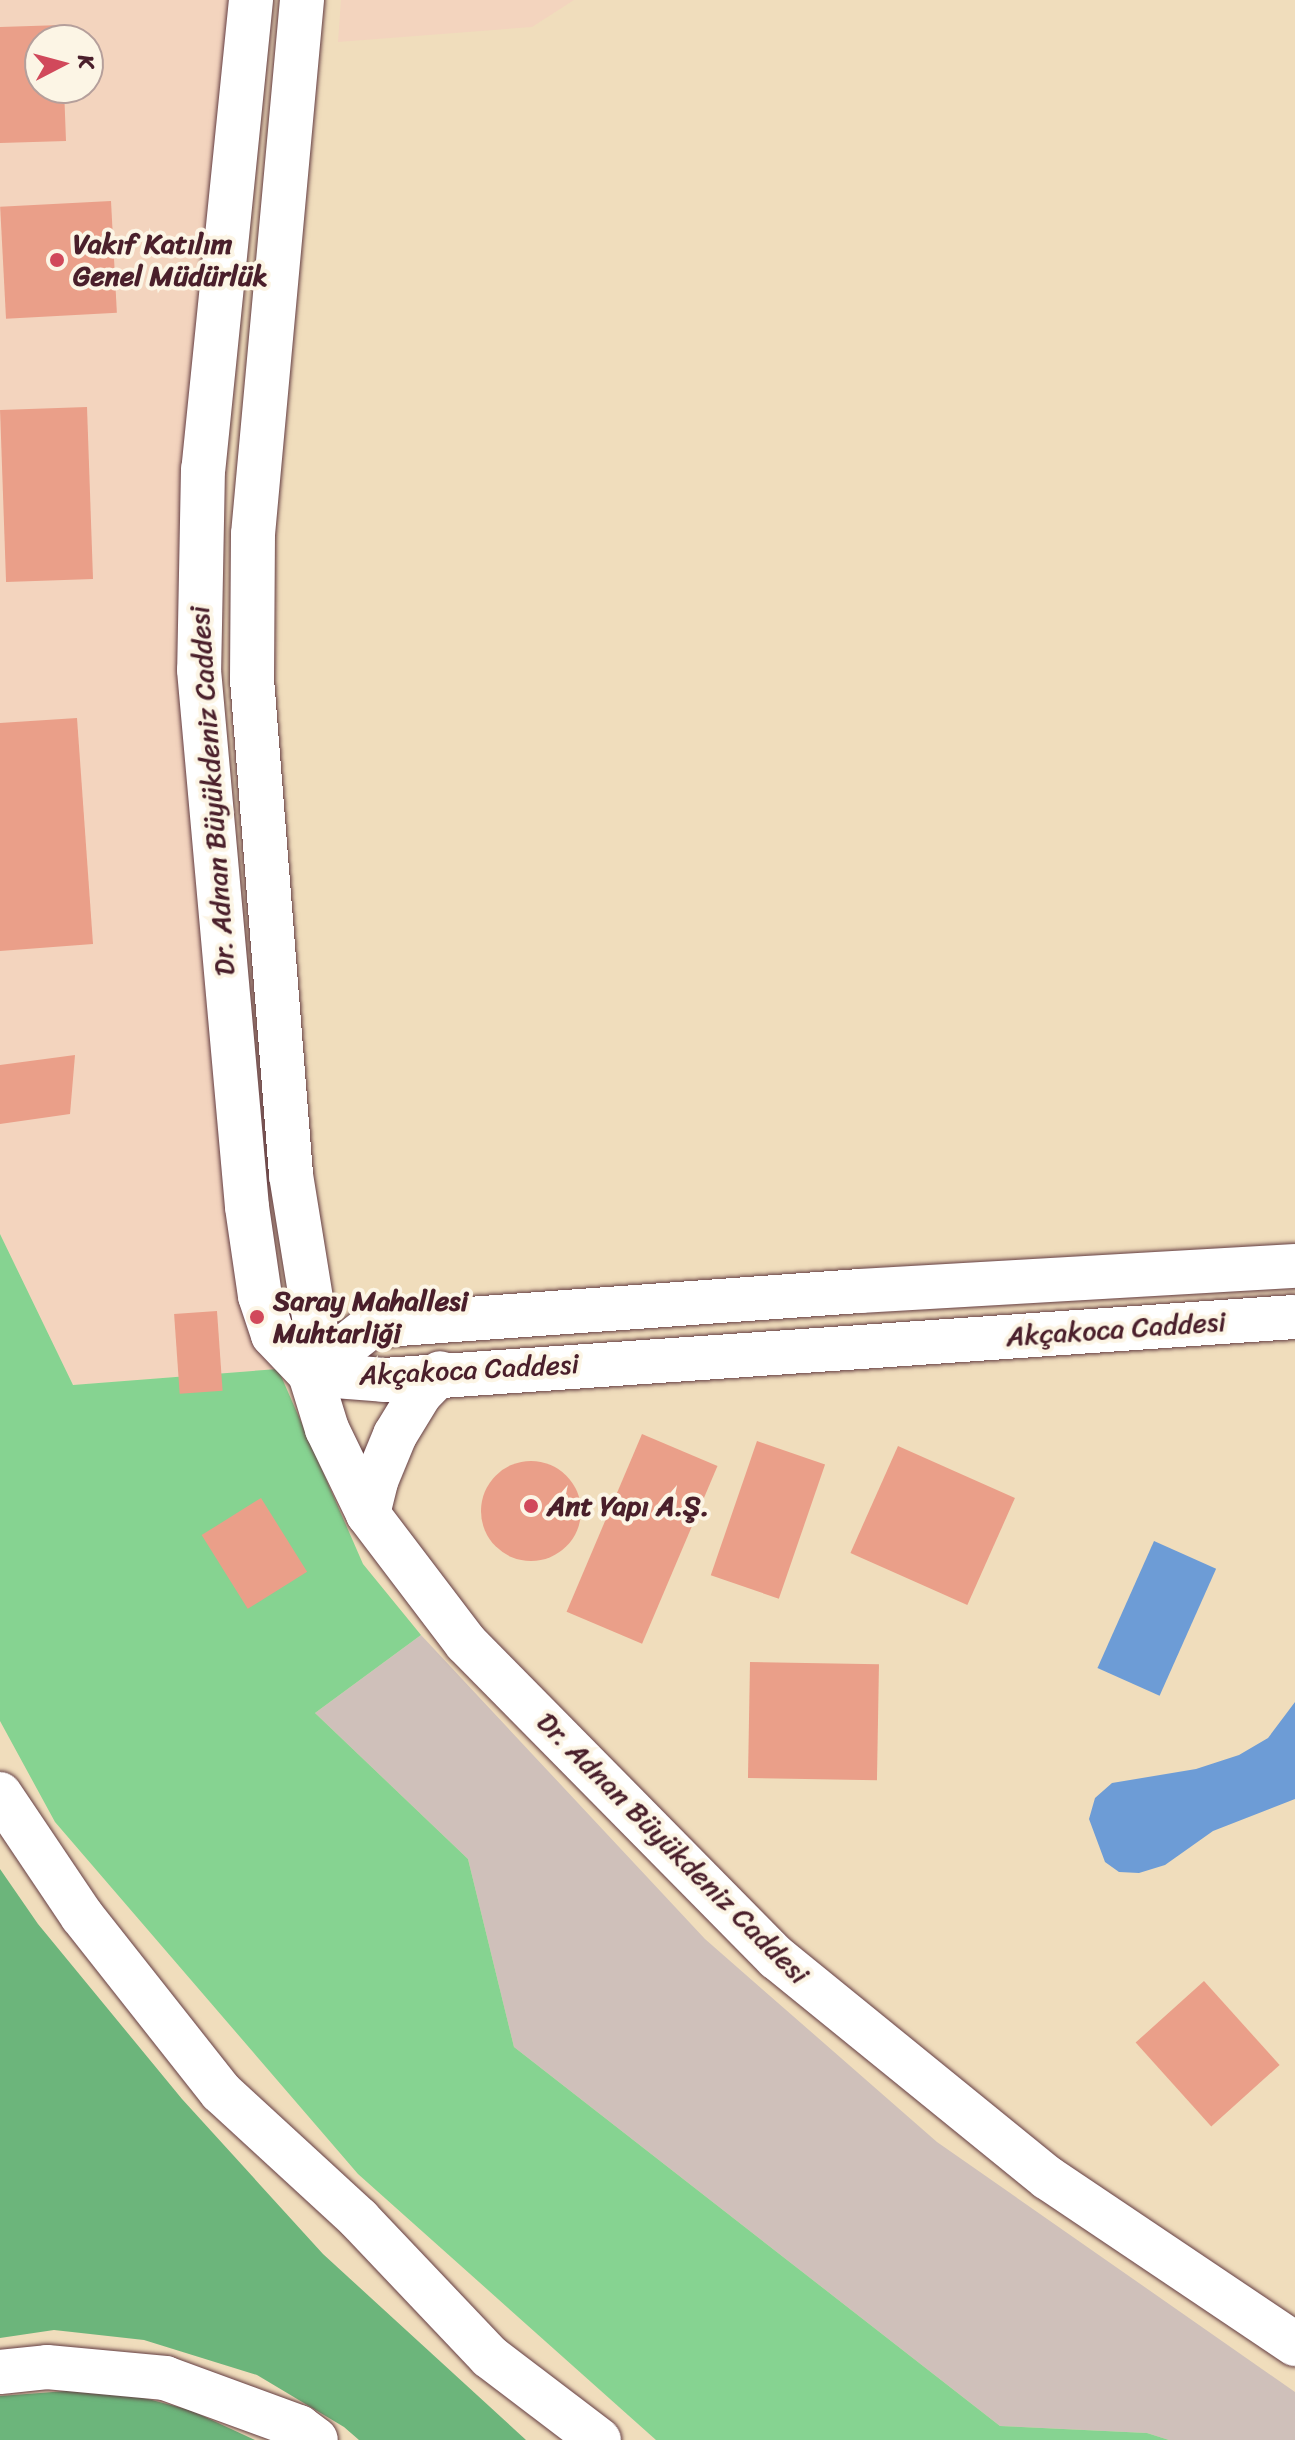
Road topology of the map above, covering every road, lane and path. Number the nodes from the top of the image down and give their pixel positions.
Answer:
1 (251, 0) edge
2 (302, 0) edge
3 (1295, 1266) edge
4 (1295, 1317) edge
5 (440, 1373) junction
6 (310, 1374) junction
7 (368, 1514) junction
8 (0, 1794) edge
9 (1295, 2344) edge
10 (0, 2372) edge
11 (316, 2440) edge
12 (599, 2440) edge

1 - 6 main road, Dr. Adnan Büyükdeniz Caddesi
2 - 6 main road, Dr. Adnan Büyükdeniz Caddesi
3 - 6 main road, Akçakoca Caddesi
4 - 5 main road, Akçakoca Caddesi
5 - 6 main road, Akçakoca Caddesi
5 - 7 main road
6 - 7 main road, Dr. Adnan Büyükdeniz Caddesi
7 - 9 main road, Dr. Adnan Büyükdeniz Caddesi
8 - 12 main road
10 - 11 main road

